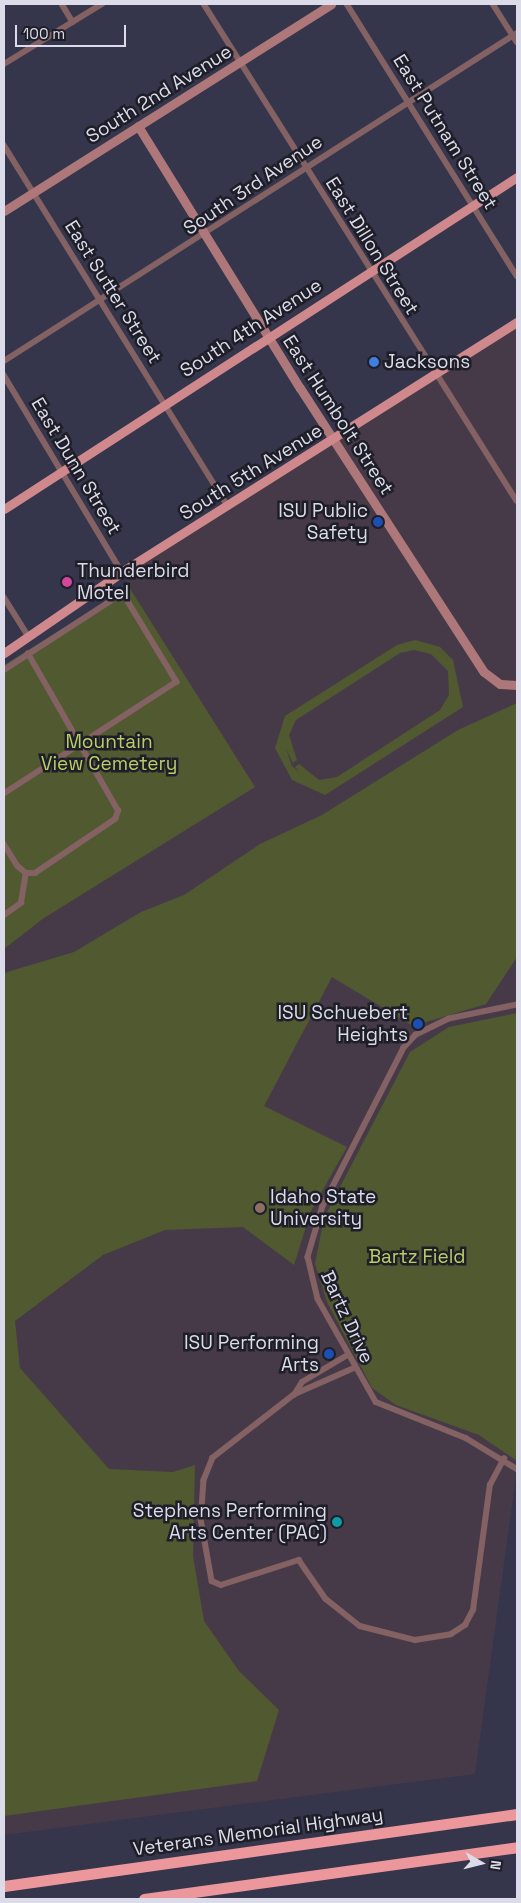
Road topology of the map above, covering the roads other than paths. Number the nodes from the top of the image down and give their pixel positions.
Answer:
1 (62, 4) edge
2 (102, 4) edge
3 (204, 4) edge
4 (331, 4) edge
5 (347, 4) edge
6 (493, 4) edge
7 (73, 22) junction
8 (515, 34) edge
9 (517, 42) edge
10 (240, 61) junction
11 (4, 64) edge
12 (408, 102) junction
13 (138, 126) junction
14 (4, 145) edge
15 (305, 167) junction
16 (517, 177) edge
17 (33, 192) junction
18 (473, 206) junction
19 (4, 211) edge
20 (206, 236) junction
21 (370, 271) junction
22 (517, 276) edge
23 (100, 301) junction
24 (517, 322) edge
25 (267, 337) junction
26 (4, 361) edge
27 (4, 375) edge
28 (434, 375) junction
29 (164, 403) junction
30 (336, 438) junction
31 (62, 471) junction
32 (517, 502) edge
33 (228, 506) junction
34 (4, 509) edge
35 (122, 572) junction
36 (4, 598) edge
37 (29, 637) junction
38 (4, 653) edge
39 (28, 654) junction
40 (4, 670) edge
41 (517, 686) edge
42 (82, 746) junction
43 (4, 794) edge
44 (4, 844) edge
45 (26, 873) junction
46 (4, 915) edge
47 (517, 1005) edge
48 (346, 1356) junction
49 (353, 1369) junction
50 (294, 1395) junction
51 (504, 1459) junction
52 (517, 1469) edge
53 (517, 1814) edge
54 (517, 1847) edge
55 (4, 1886) edge
56 (144, 1899) edge

1 - 7 street
2 - 7 street
3 - 10 street, East Dillon Street
4 - 10 street, South 2nd Avenue
5 - 12 street, East Putnam Street
6 - 8 street
7 - 11 street
8 - 9 street
8 - 12 street, South 3rd Avenue
10 - 13 street, South 2nd Avenue
10 - 15 street, East Dillon Street
12 - 15 street, South 3rd Avenue
12 - 18 street, East Putnam Street
13 - 17 street, South 2nd Avenue
13 - 20 street, East Humbolt Street
14 - 17 street, East Sutter Street
15 - 20 street, South 3rd Avenue
15 - 21 street, East Dillon Street
16 - 18 main road, South 4th Avenue
17 - 19 street, South 2nd Avenue
17 - 23 street, East Sutter Street
18 - 21 main road, South 4th Avenue
18 - 22 street, East Putnam Street
20 - 23 street, South 3rd Avenue
20 - 25 street, East Humbolt Street
21 - 25 main road, South 4th Avenue
21 - 28 street, East Dillon Street
23 - 26 street, South 3rd Avenue
23 - 29 street, East Sutter Street
24 - 28 main road, South 5th Avenue
25 - 29 main road, South 4th Avenue
25 - 30 street, East Humbolt Street
27 - 31 street, East Dunn Street
28 - 30 main road, South 5th Avenue
28 - 32 street, East Dillon Street
29 - 31 main road, South 4th Avenue
29 - 33 street, East Sutter Street
30 - 33 main road, South 5th Avenue
30 - 41 street, East Humbolt Street
31 - 34 main road, South 4th Avenue
31 - 35 street, East Dunn Street
33 - 35 main road, South 5th Avenue
35 - 37 main road, South 5th Avenue
36 - 37 street
37 - 38 main road, South 5th Avenue
39 - 40 street
39 - 42 street
39 - 42 street
42 - 43 street
42 - 45 street
44 - 45 street
45 - 46 street
47 - 48 street, Bartz Drive
48 - 49 street, Bartz Drive
48 - 50 street
49 - 50 street
49 - 51 street, Bartz Drive
50 - 51 street
51 - 52 street, Bartz Drive
53 - 55 highway, Veterans Memorial Highway
54 - 56 highway

